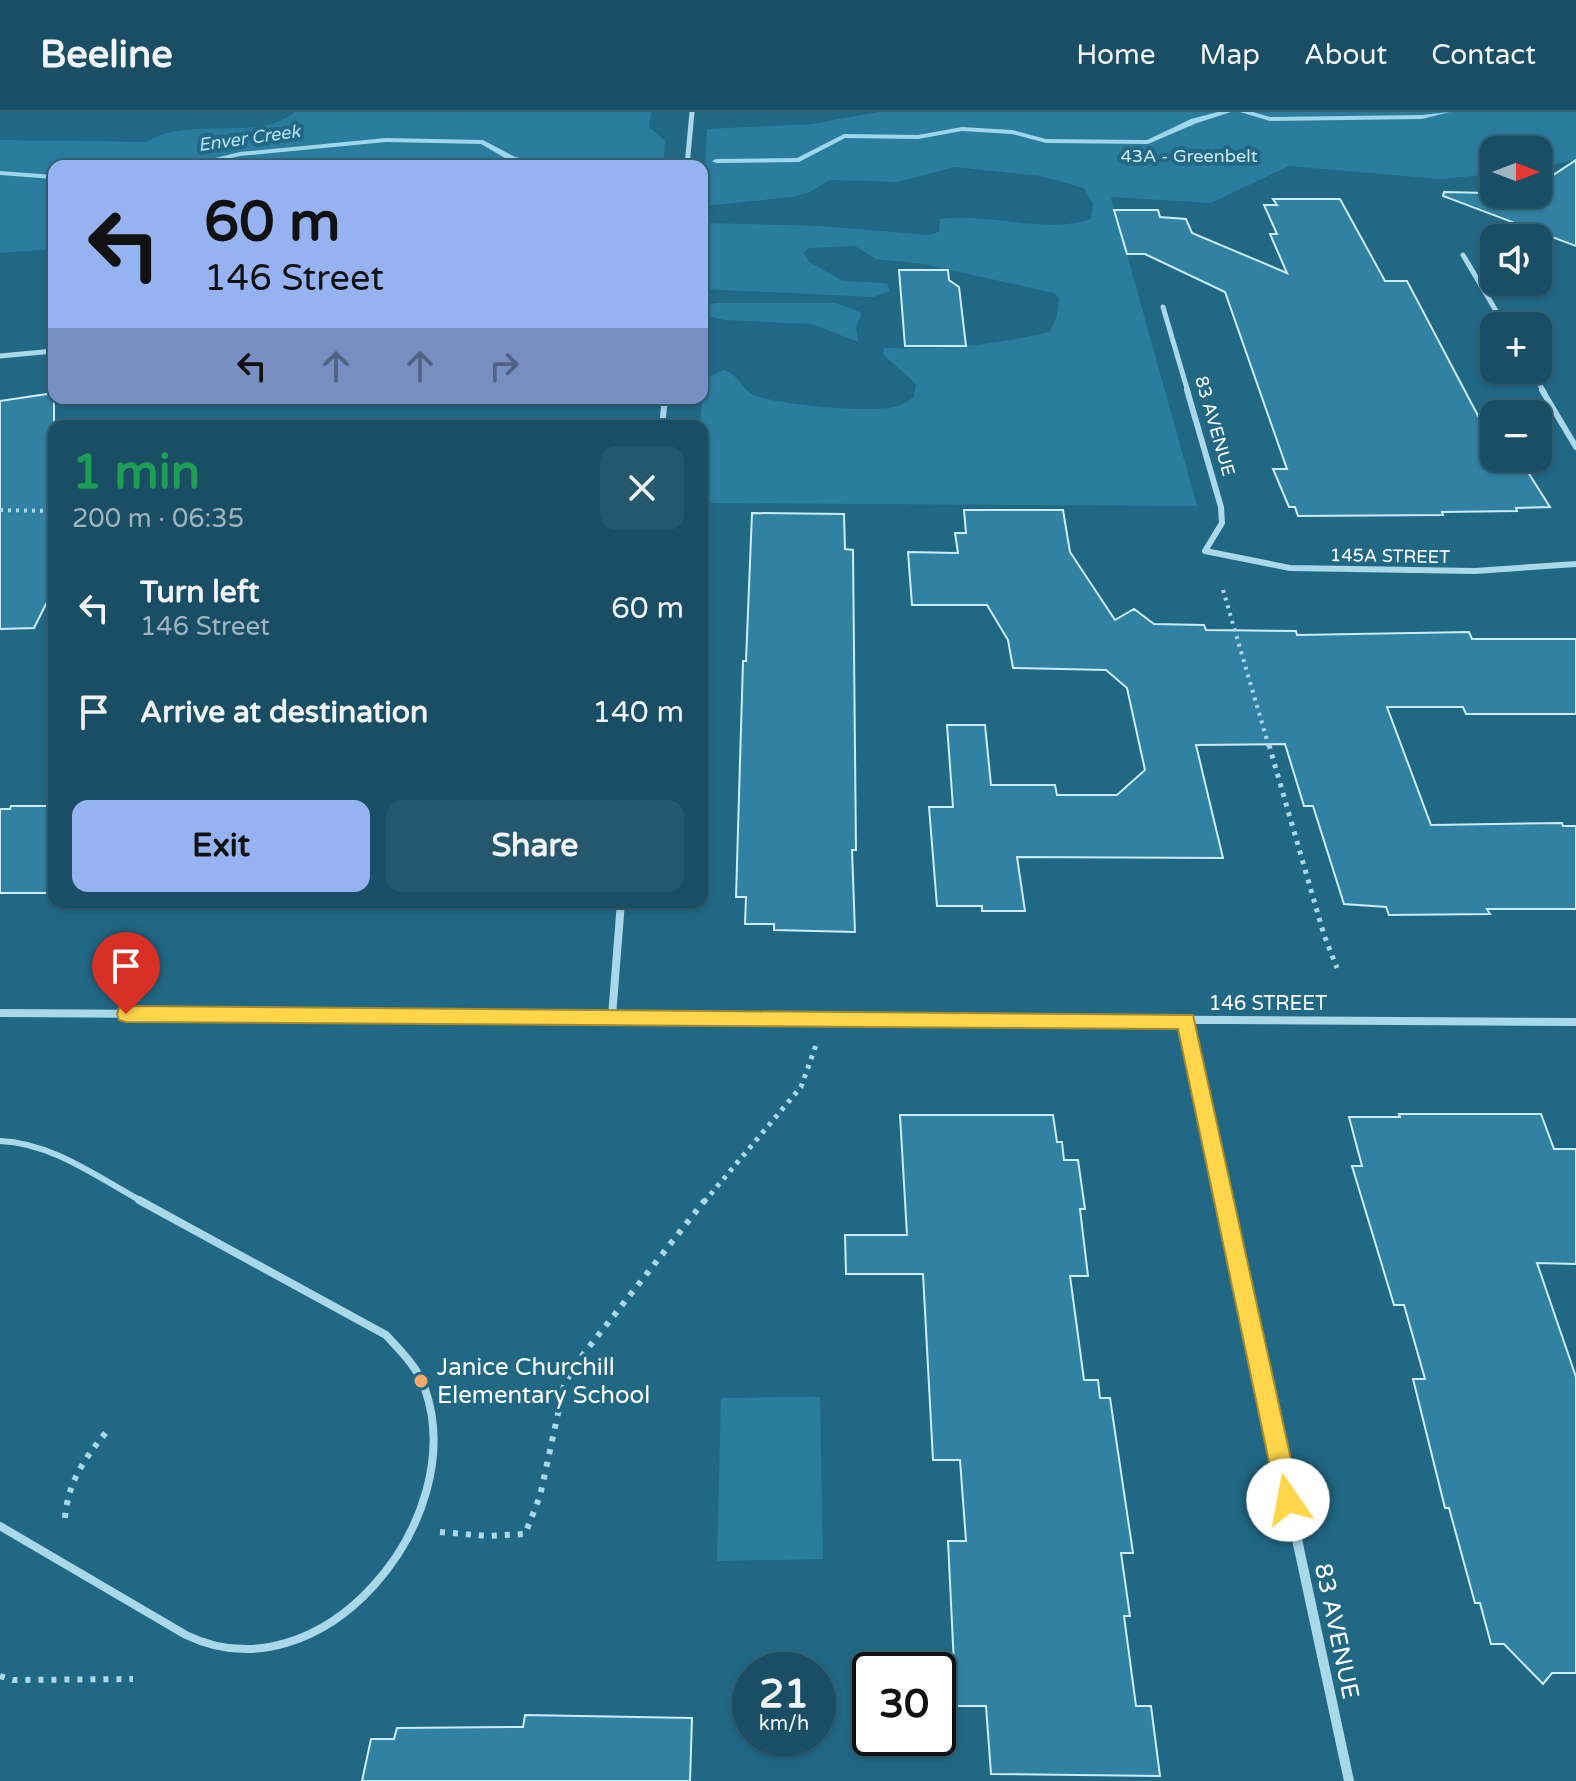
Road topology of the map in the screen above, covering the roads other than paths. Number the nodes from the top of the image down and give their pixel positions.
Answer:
1 (692, 112) edge
2 (688, 160) edge
3 (1463, 255) dead end
4 (1163, 307) dead end
5 (1497, 312) edge
6 (48, 352) edge
7 (0, 356) edge
8 (1539, 384) edge
9 (1576, 447) edge
10 (1205, 551) joint
11 (1576, 564) edge
12 (621, 908) edge
13 (0, 1013) edge
14 (612, 1016) junction
15 (1186, 1021) junction
16 (1576, 1022) edge
17 (0, 1141) edge
18 (0, 1526) edge
19 (1349, 1781) edge

1 - 2 street
3 - 5 street
4 - 10 street, 83 AVENUE
6 - 7 street
8 - 9 street
10 - 11 street, 145A STREET
12 - 14 street
13 - 14 street, 146 STREET
14 - 15 street, 146 STREET
15 - 16 street, 146 STREET
15 - 19 street, 83 AVENUE
17 - 18 lane

